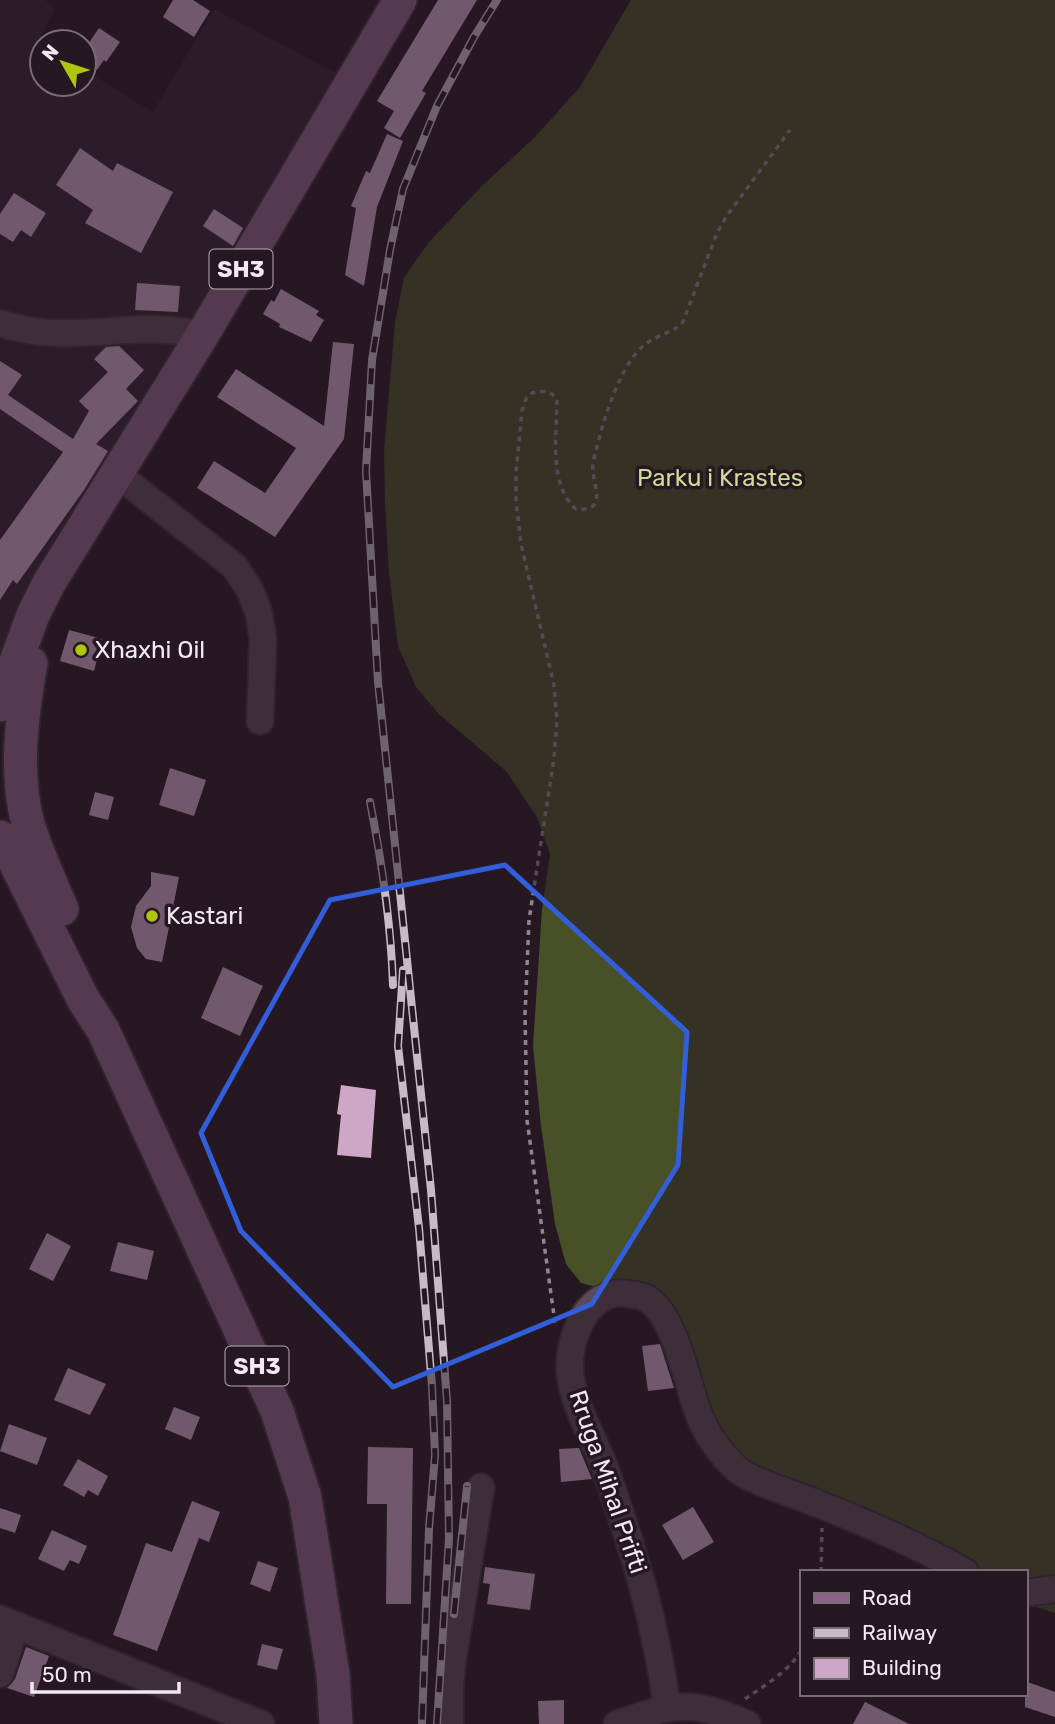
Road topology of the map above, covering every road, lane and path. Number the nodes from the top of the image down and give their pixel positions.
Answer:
1 (400, 0) edge
2 (790, 130) dead end
3 (0, 323) edge
4 (203, 334) junction
5 (117, 474) junction
6 (79, 536) junction
7 (5, 692) edge
8 (260, 721) dead end
9 (0, 732) edge
10 (9, 796) edge
11 (7, 848) edge
12 (103, 1030) junction
13 (557, 1335) dead end
14 (481, 1487) dead end
15 (823, 1506) junction
16 (821, 1570) edge
17 (962, 1570) edge
18 (1055, 1589) edge
19 (1027, 1593) edge
20 (8, 1622) edge
21 (800, 1653) edge
22 (0, 1674) edge
23 (667, 1707) junction
24 (733, 1720) edge
25 (261, 1724) edge
26 (336, 1724) edge
27 (450, 1724) edge
28 (617, 1724) edge

1 - 4 main road, SH3
2 - 13 path
3 - 4 street
4 - 5 main road, SH3
5 - 6 main road, SH3
5 - 8 street
6 - 7 main road, SH3
6 - 10 main road, SH3
7 - 9 main road, SH3
10 - 11 main road, SH3
10 - 12 main road, SH3
11 - 12 main road, SH3
12 - 26 main road, SH3
14 - 27 street
15 - 16 path
15 - 17 street, Rruga Mihal Prifti
15 - 23 street, Rruga Mihal Prifti
18 - 19 street
20 - 22 street
20 - 25 street
21 - 24 path
23 - 24 street
23 - 28 street

